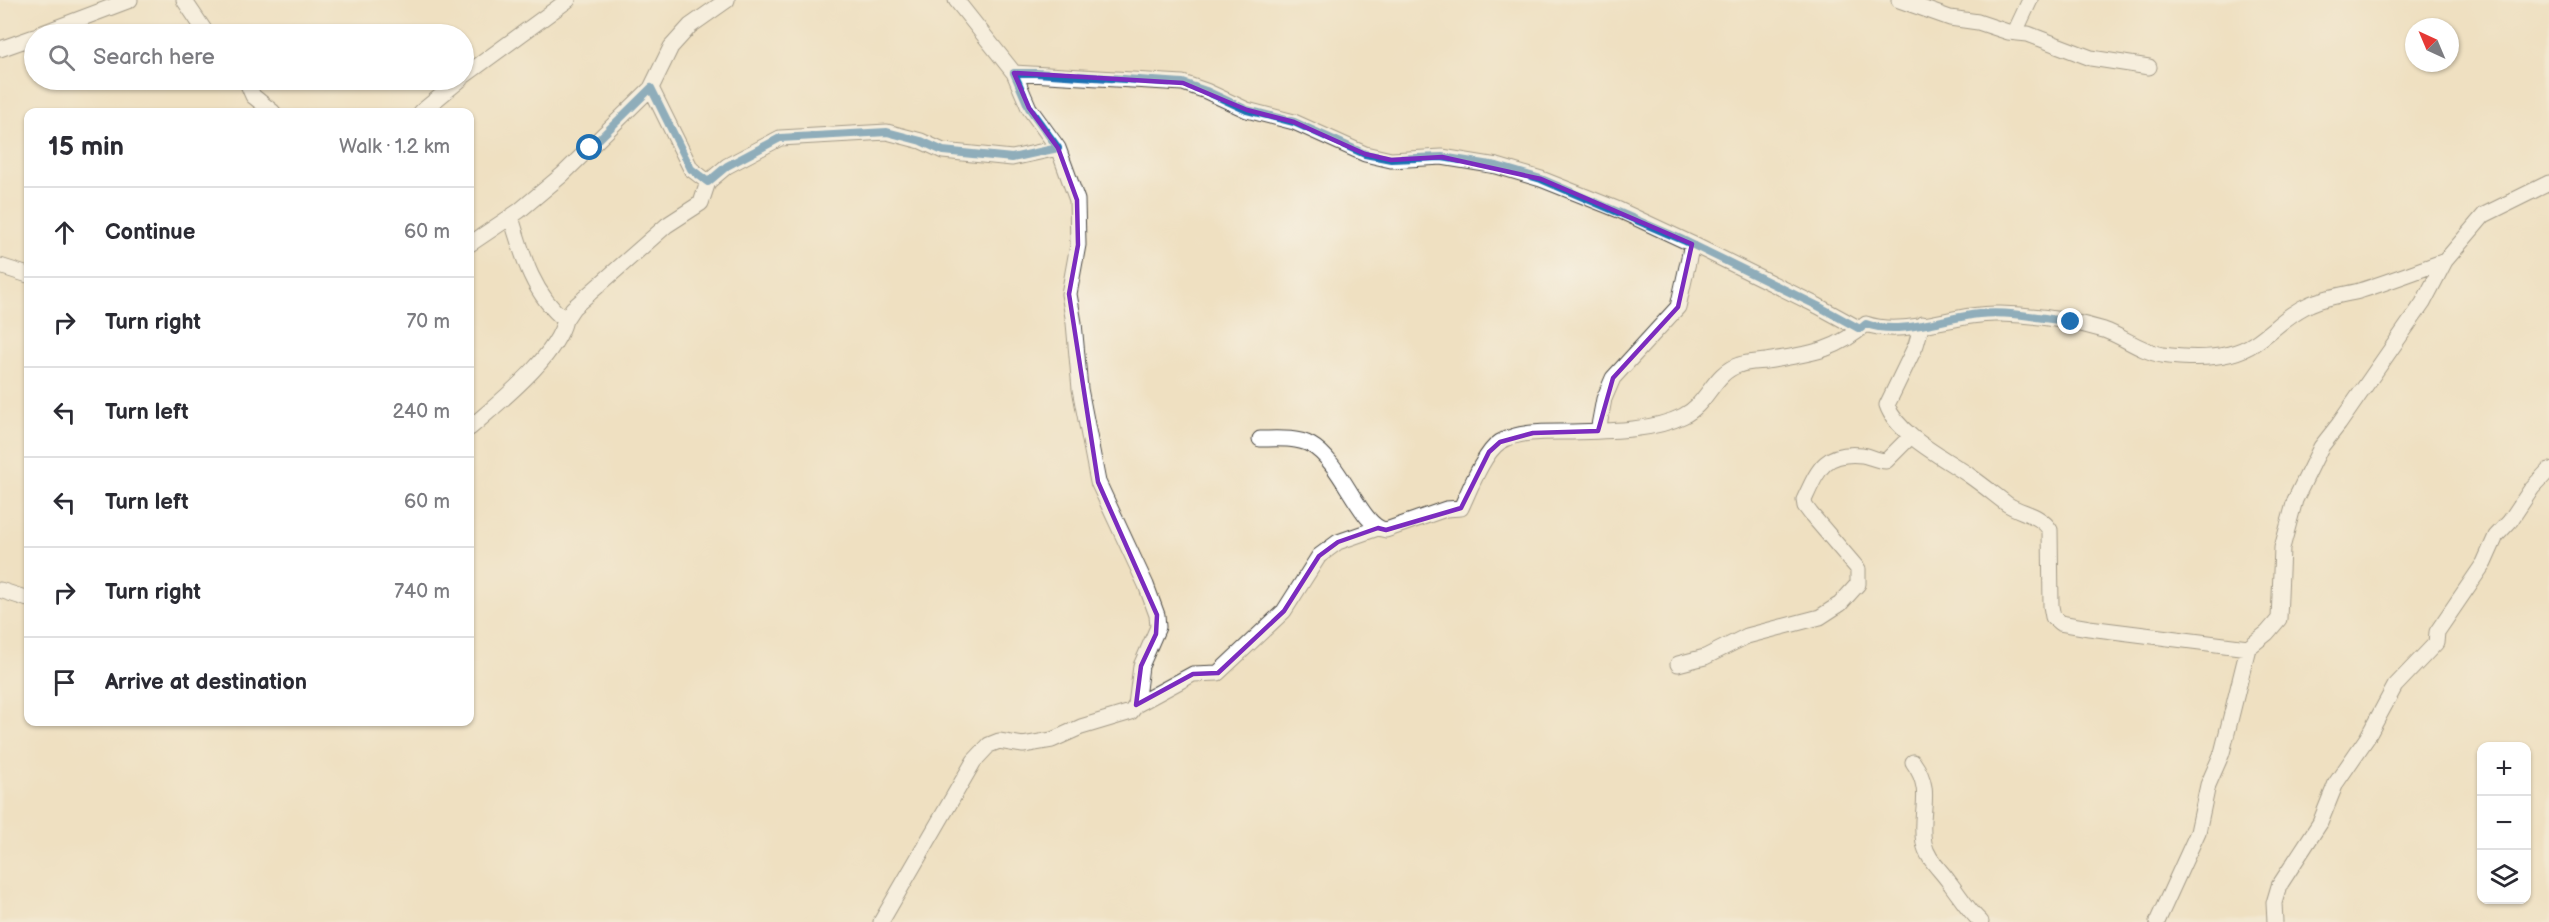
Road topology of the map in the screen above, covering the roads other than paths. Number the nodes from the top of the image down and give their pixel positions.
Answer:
1 (130, 0) edge
2 (184, 0) edge
3 (568, 0) edge
4 (727, 0) edge
5 (956, 0) edge
6 (1899, 0) edge
7 (2030, 0) edge
8 (66, 24) edge
9 (200, 24) edge
10 (2015, 32) junction
11 (24, 41) edge
12 (0, 49) edge
13 (2150, 67) dead end
14 (474, 69) edge
15 (1014, 73) junction
16 (651, 88) junction
17 (250, 90) edge
18 (447, 90) edge
19 (268, 108) edge
20 (426, 108) edge
21 (1058, 148) junction
22 (708, 182) junction
23 (2549, 183) edge
24 (511, 217) junction
25 (474, 241) edge
26 (1692, 244) junction
27 (2445, 261) junction
28 (0, 266) edge
29 (24, 274) edge
30 (565, 320) junction
31 (1866, 324) junction
32 (1922, 324) junction
33 (474, 424) edge
34 (1598, 431) junction
35 (1911, 436) junction
36 (1260, 439) dead end
37 (2549, 470) edge
38 (1378, 528) junction
39 (0, 590) edge
40 (24, 598) edge
41 (2248, 648) junction
42 (1678, 664) dead end
43 (1136, 705) junction
44 (1913, 762) dead end
45 (881, 922) edge
46 (1981, 922) edge
47 (2157, 922) edge
48 (2275, 922) edge

1 - 8 street
2 - 9 street
3 - 14 street
4 - 16 street
5 - 15 street
6 - 10 street
7 - 10 street
10 - 13 street
11 - 12 street
15 - 21 street
15 - 26 street
16 - 22 street
16 - 24 street
17 - 19 street
18 - 20 street
21 - 22 street
21 - 43 street
22 - 30 street
23 - 27 street
24 - 25 street
24 - 30 street
26 - 31 street
26 - 34 street
27 - 32 street
27 - 41 street
28 - 29 street
30 - 33 street
31 - 32 street
31 - 34 street
32 - 35 street
34 - 38 street
35 - 41 street
35 - 42 street
36 - 38 street
37 - 48 street
38 - 43 street
39 - 40 street
41 - 47 street
43 - 45 street
44 - 46 street

